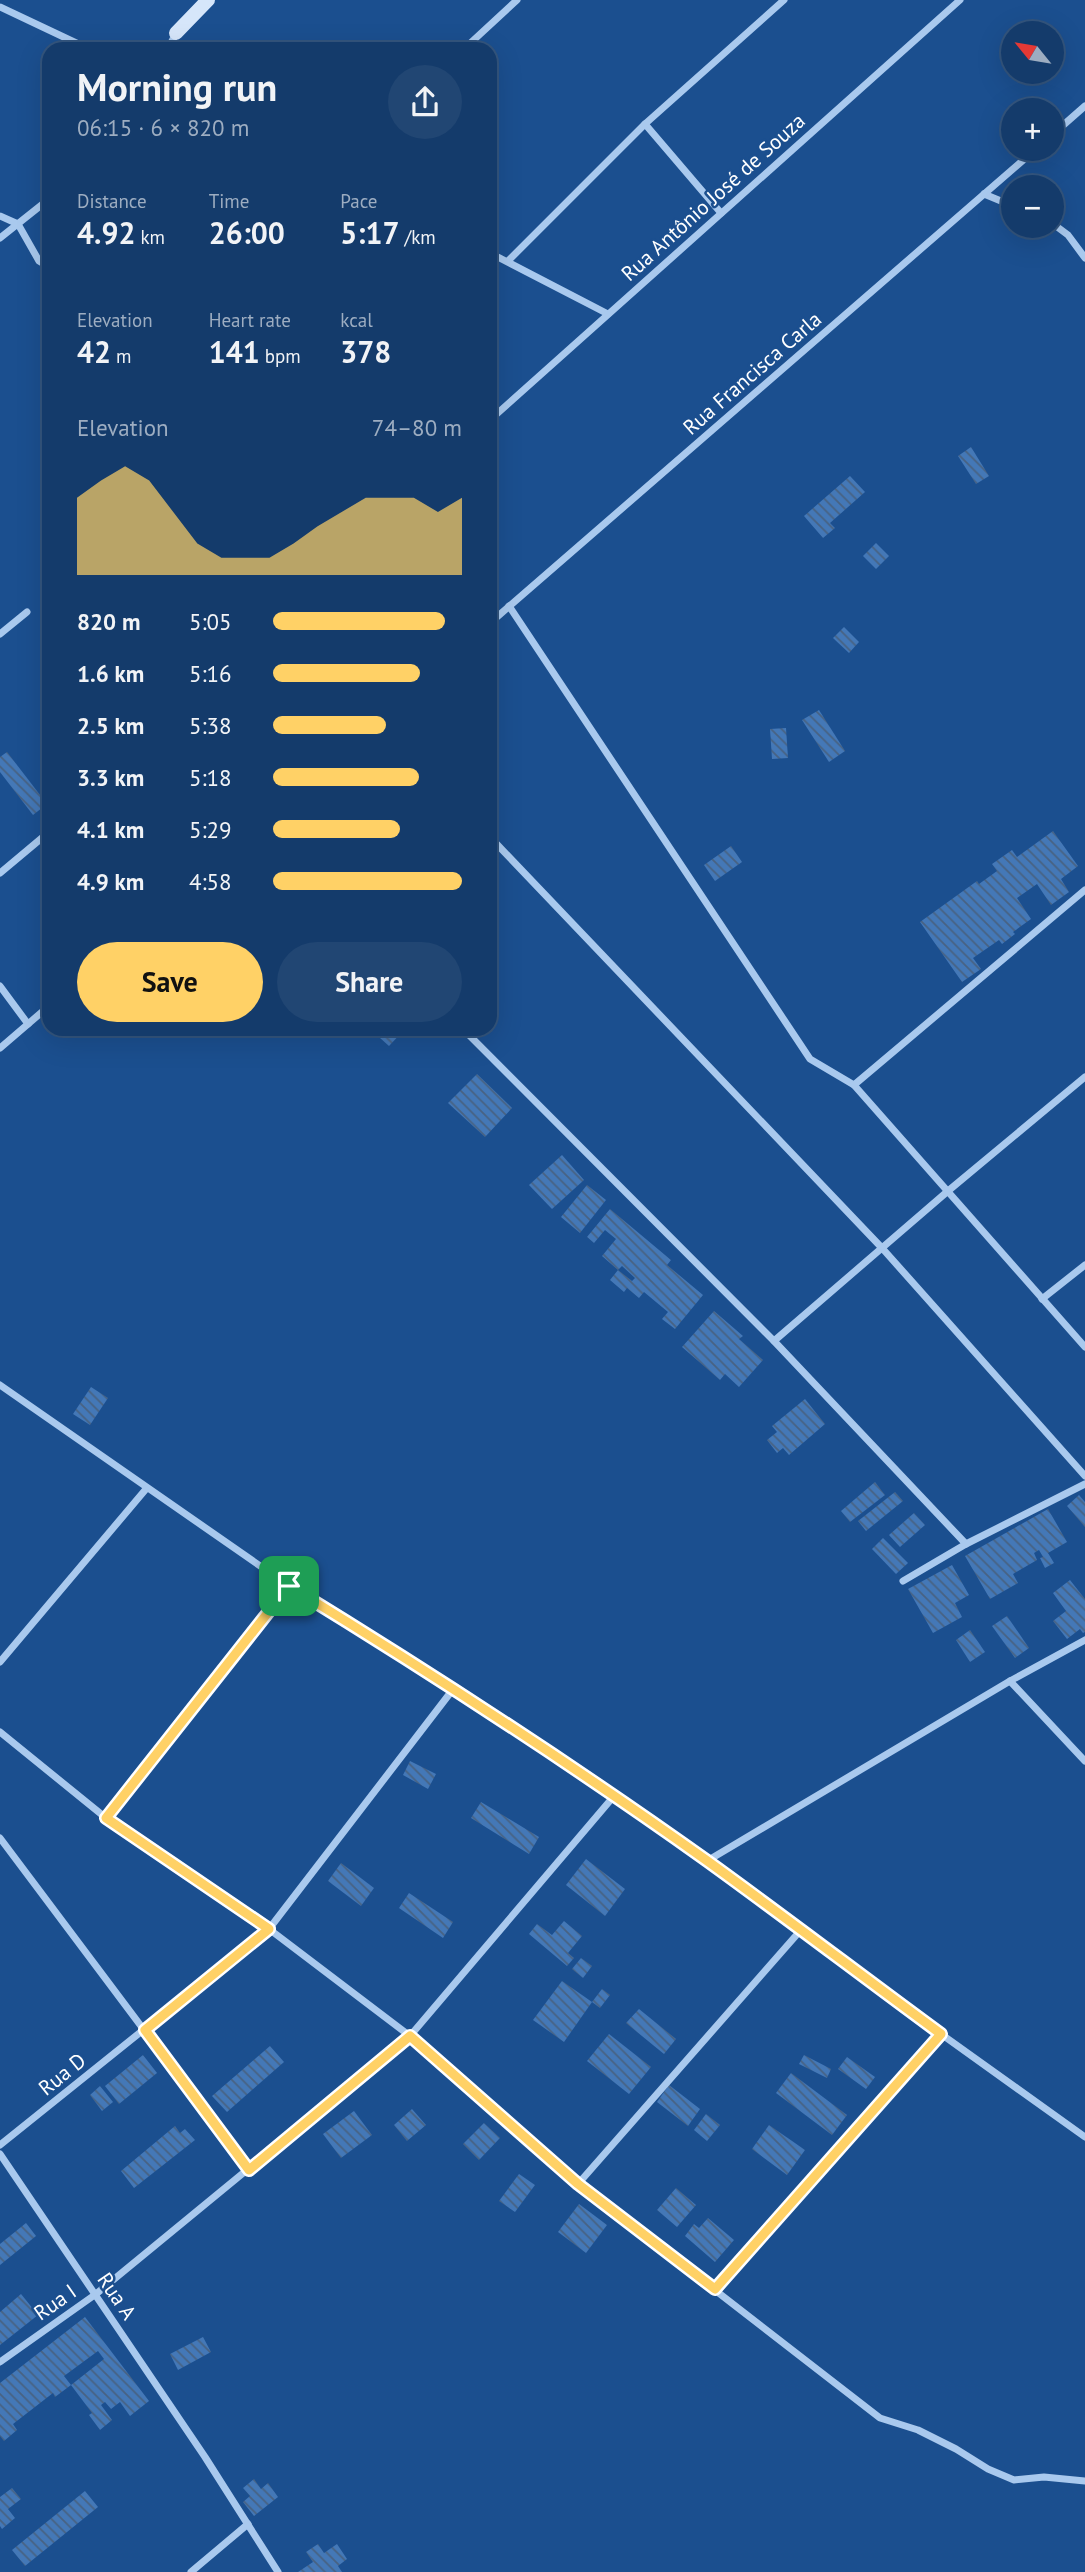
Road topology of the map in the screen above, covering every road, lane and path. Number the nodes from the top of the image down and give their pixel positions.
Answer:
1 (208, 0) edge
2 (517, 0) edge
3 (784, 0) edge
4 (960, 0) edge
5 (0, 7) edge
6 (176, 33) joint
7 (74, 42) edge
8 (172, 42) edge
9 (472, 42) edge
10 (1085, 106) edge
11 (645, 124) junction
12 (1064, 124) edge
13 (1022, 161) edge
14 (984, 194) junction
15 (1001, 201) edge
16 (42, 205) edge
17 (721, 213) junction
18 (0, 216) edge
19 (18, 224) junction
20 (1064, 232) edge
21 (0, 238) edge
22 (497, 256) edge
23 (1085, 258) edge
24 (508, 261) junction
25 (42, 263) edge
26 (608, 314) junction
27 (497, 415) edge
28 (509, 606) junction
29 (27, 612) dead end
30 (497, 617) edge
31 (0, 634) edge
32 (42, 838) edge
33 (497, 844) edge
34 (0, 873) edge
35 (1085, 890) edge
36 (0, 986) edge
37 (42, 1012) edge
38 (28, 1024) junction
39 (470, 1036) edge
40 (0, 1048) edge
41 (1085, 1077) edge
42 (854, 1085) junction
43 (948, 1191) junction
44 (882, 1248) junction
45 (1085, 1265) edge
46 (1042, 1299) junction
47 (774, 1341) junction
48 (1085, 1348) edge
49 (0, 1385) edge
50 (1085, 1476) edge
51 (1085, 1484) edge
52 (146, 1489) junction
53 (966, 1544) junction
54 (903, 1581) dead end
55 (289, 1586) junction
56 (1085, 1640) edge
57 (0, 1662) edge
58 (1010, 1681) junction
59 (454, 1688) junction
60 (0, 1732) edge
61 (1085, 1762) edge
62 (614, 1797) junction
63 (106, 1818) junction
64 (0, 1838) edge
65 (707, 1861) junction
66 (269, 1929) junction
67 (800, 1931) junction
68 (145, 2030) junction
69 (941, 2034) junction
70 (410, 2036) junction
71 (1085, 2137) edge
72 (0, 2145) edge
73 (0, 2154) edge
74 (249, 2170) junction
75 (578, 2184) junction
76 (715, 2289) junction
77 (96, 2294) junction
78 (0, 2362) edge
79 (1085, 2481) edge
80 (248, 2524) junction
81 (191, 2572) edge
82 (278, 2572) edge

1 - 6 street
2 - 9 street
3 - 11 street
4 - 17 street, Rua Antônio José de Souza
5 - 7 street
6 - 8 street
10 - 12 street
11 - 17 street
11 - 24 street
13 - 14 street, Rua Francisca Carla
14 - 15 street
14 - 28 street, Rua Francisca Carla
16 - 19 street
17 - 26 street, Rua Antônio José de Souza
18 - 19 street
19 - 21 street
19 - 25 street
20 - 23 street
22 - 24 street
24 - 26 street
26 - 27 street, Rua Antônio José de Souza
28 - 30 street, Rua Francisca Carla
28 - 42 street
29 - 31 street
32 - 34 street
33 - 44 street
35 - 42 street
36 - 38 street
37 - 38 street
38 - 40 street
39 - 47 street
41 - 43 street
42 - 43 street
43 - 44 street
43 - 46 street
44 - 47 street
44 - 50 street
45 - 46 street
46 - 48 street
47 - 53 street
49 - 52 street
51 - 53 street
52 - 55 street
52 - 57 street
53 - 54 street
55 - 59 street
55 - 63 street
56 - 58 street
58 - 61 street
58 - 65 street
59 - 62 street
59 - 66 street, Rua D
60 - 63 street
62 - 65 street
62 - 70 street, Rua I
63 - 66 street
64 - 68 street
65 - 67 street
66 - 68 street, Rua D
66 - 70 street
67 - 69 street
67 - 75 street
68 - 72 street, Rua D
68 - 74 street
69 - 71 street
69 - 76 street
70 - 74 street, Rua I
70 - 75 street
73 - 77 street, Rua A
74 - 77 street, Rua I
75 - 76 street
76 - 79 street
77 - 78 street, Rua I
77 - 80 street, Rua A
80 - 81 street
80 - 82 street, Rua A

